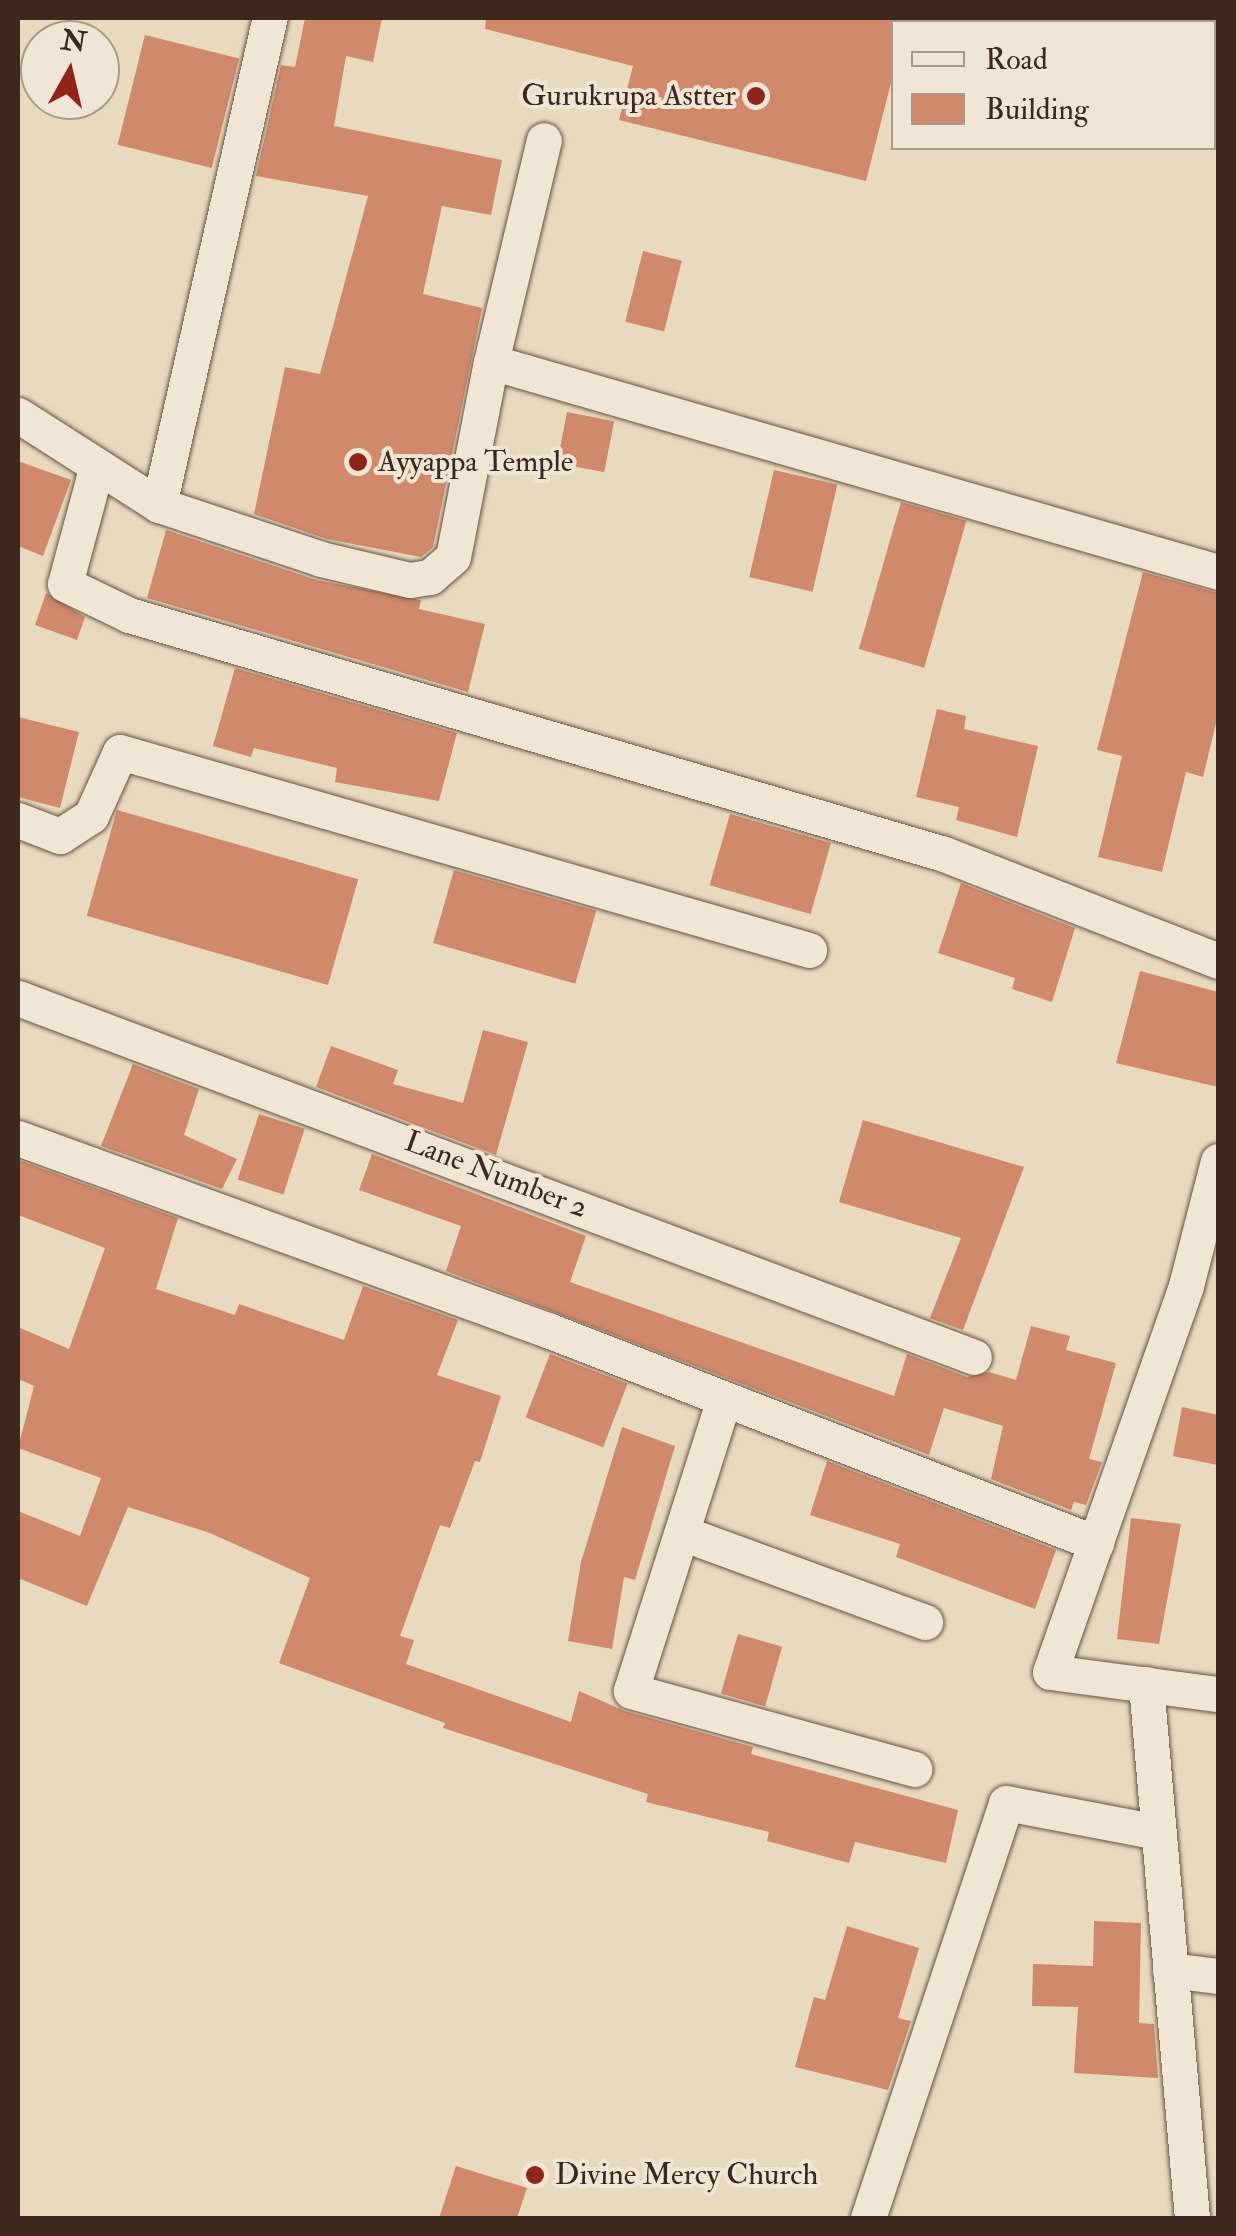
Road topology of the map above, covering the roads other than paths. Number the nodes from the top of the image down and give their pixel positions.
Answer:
1 (270, 18) edge
2 (544, 140) dead end
3 (491, 362) junction
4 (18, 415) edge
5 (96, 469) junction
6 (159, 505) junction
7 (1218, 572) edge
8 (18, 820) edge
9 (809, 950) dead end
10 (1218, 961) edge
11 (18, 998) edge
12 (18, 1138) edge
13 (1218, 1161) edge
14 (1202, 1290) edge
15 (974, 1356) dead end
16 (723, 1402) junction
17 (682, 1533) junction
18 (1096, 1543) junction
19 (925, 1622) dead end
20 (1146, 1684) junction
21 (1218, 1694) edge
22 (914, 1770) dead end
23 (1158, 1832) junction
24 (1170, 1970) junction
25 (1218, 1976) edge
26 (868, 2218) edge
27 (1192, 2218) edge

1 - 6 street
2 - 3 street
3 - 6 street
3 - 7 street
4 - 5 street
5 - 6 street
5 - 10 street
8 - 9 street
11 - 15 street, Lane Number 2
12 - 16 street
13 - 14 street
14 - 18 street
16 - 17 street
16 - 18 street
17 - 19 street
17 - 22 street
18 - 20 street
20 - 21 street
20 - 23 street
23 - 24 street
23 - 26 street
24 - 25 street
24 - 27 street

